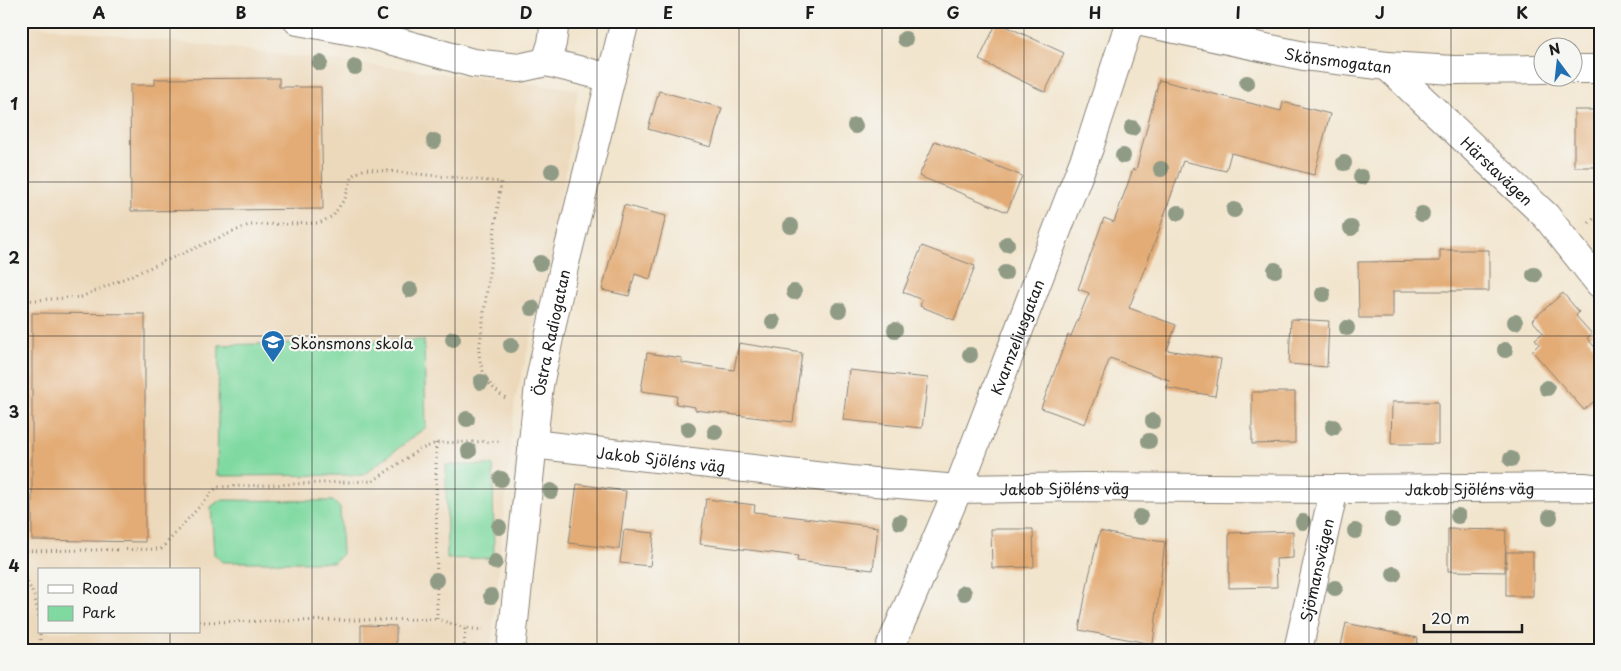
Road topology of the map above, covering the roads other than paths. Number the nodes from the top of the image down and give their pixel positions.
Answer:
1 (298, 21) edge
2 (555, 21) edge
3 (625, 21) edge
4 (1130, 21) edge
5 (1137, 21) edge
6 (546, 62) junction
7 (1387, 66) junction
8 (1534, 69) edge
9 (1584, 69) edge
10 (1600, 69) edge
11 (611, 78) junction
12 (1600, 284) edge
13 (532, 444) junction
14 (1334, 489) junction
15 (1600, 489) edge
16 (958, 490) junction
17 (511, 650) edge
18 (889, 650) edge
19 (1298, 650) edge

1 - 6 street
2 - 6 street
3 - 11 street, Östra Radiogatan
4 - 16 street, Kvarnzeliusgatan
5 - 7 street, Skönsmogatan
6 - 11 street
7 - 8 street, Skönsmogatan
7 - 12 street, Härstavägen
9 - 10 street
11 - 13 street, Östra Radiogatan
13 - 16 street, Jakob Sjöléns väg
13 - 17 street, Östra Radiogatan
14 - 15 street, Jakob Sjöléns väg
14 - 16 street, Jakob Sjöléns väg
14 - 19 street, Sjömansvägen
16 - 18 street, Kvarnzeliusgatan

